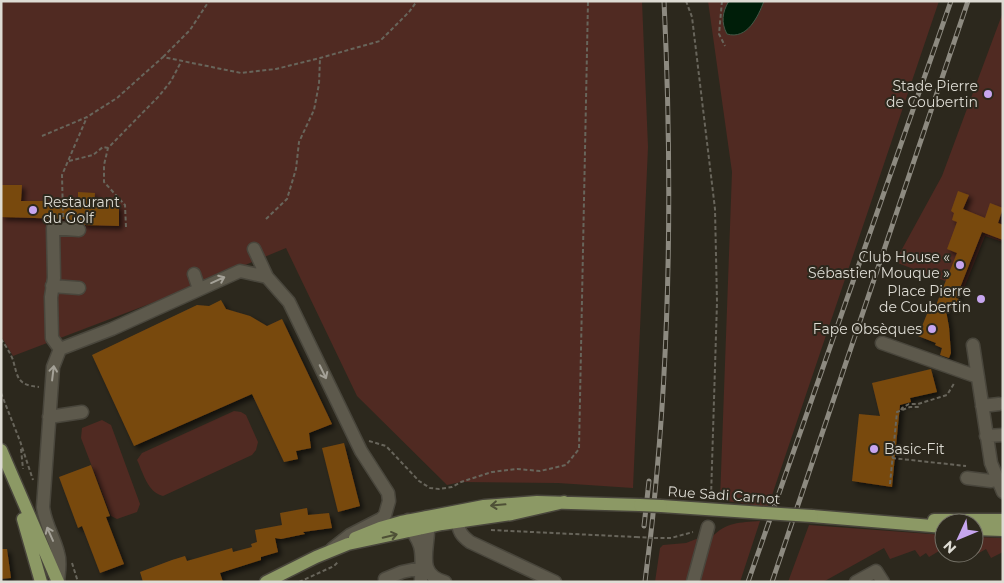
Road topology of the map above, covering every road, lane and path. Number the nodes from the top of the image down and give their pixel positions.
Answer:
1 (208, 1) edge
2 (417, 1) edge
3 (588, 1) edge
4 (686, 1) edge
5 (722, 1) edge
6 (725, 46) dead end
7 (163, 57) junction
8 (320, 58) junction
9 (182, 60) junction
10 (87, 116) junction
11 (42, 136) dead end
12 (108, 148) junction
13 (68, 162) junction
14 (266, 219) dead end
15 (126, 227) dead end
16 (63, 229) junction
17 (79, 230) dead end
18 (254, 249) dead end
19 (194, 274) dead end
20 (267, 277) junction
21 (52, 286) junction
22 (79, 288) dead end
23 (199, 289) junction
24 (1, 339) edge
25 (882, 343) dead end
26 (973, 345) dead end
27 (60, 349) junction
28 (960, 371) junction
29 (978, 377) junction
30 (52, 388) junction
31 (1, 393) edge
32 (908, 398) dead end
33 (910, 404) junction
34 (918, 404) junction
35 (999, 404) dead end
36 (982, 406) junction
37 (901, 411) junction
38 (82, 412) dead end
39 (49, 417) junction
40 (1003, 435) edge
41 (986, 436) junction
42 (355, 439) junction
43 (20, 441) dead end
44 (2, 452) edge
45 (892, 458) junction
46 (967, 472) joint
47 (997, 479) junction
48 (890, 484) dead end
49 (1003, 492) edge
50 (564, 502) junction
51 (710, 510) junction
52 (881, 520) junction
53 (1003, 520) edge
54 (458, 521) junction
55 (427, 522) junction
56 (410, 525) junction
57 (934, 526) edge
58 (708, 527) joint
59 (488, 529) dead end
60 (984, 529) edge
61 (1003, 530) edge
62 (336, 548) junction
63 (340, 560) dead end
64 (421, 568) junction
65 (58, 581) edge
66 (383, 581) edge
67 (443, 581) edge
68 (42, 582) edge
69 (266, 582) edge
70 (299, 582) edge
71 (421, 582) edge
72 (427, 582) edge
73 (555, 582) edge
74 (692, 582) edge
75 (856, 582) edge
76 (883, 582) edge

1 - 7 path
2 - 8 path
3 - 42 path
4 - 51 path
5 - 6 path
7 - 9 path
7 - 10 path
8 - 9 path
8 - 14 path
9 - 12 path
10 - 11 path
10 - 13 path
12 - 13 path
12 - 15 path
13 - 16 path
16 - 17 lane
16 - 21 lane
18 - 20 lane
19 - 23 lane
23 -> 20 lane
20 -> 42 lane
21 - 22 lane
21 - 27 lane
23 - 27 lane
24 - 30 path
25 - 28 lane
26 - 29 lane
30 -> 27 lane
28 - 29 lane
28 - 34 path
29 - 36 lane
30 - 39 lane
31 - 43 path
32 - 33 path
33 - 34 path
33 - 37 path
34 - 37 path
35 - 36 lane
36 - 41 lane
37 - 45 path
38 - 39 lane
65 -> 39 lane
40 - 41 lane
41 - 47 lane
42 - 62 lane
44 - 65 main road
44 - 68 main road
45 - 46 path
45 - 48 path
46 - 47 lane
47 - 49 lane
50 - 51 main road, Rue Sadi Carnot, bridge
50 - 54 main road, Rue Sadi Carnot
50 -> 55 main road, Rue Sadi Carnot
51 - 52 main road, Rue Sadi Carnot, bridge
52 - 53 main road, Rue Sadi Carnot
52 - 57 main road, Rue Sadi Carnot
54 - 55 main road, Rue Sadi Carnot
54 - 73 lane
55 - 56 main road, Rue Sadi Carnot
55 - 67 lane
56 - 62 main road, Rue Sadi Carnot
56 - 64 lane
58 - 59 path, bridge
58 - 74 lane
60 - 61 main road
62 - 69 main road, Rue Sadi Carnot
63 - 70 path
64 - 66 lane
64 - 71 lane
67 - 72 lane
75 - 76 lane

